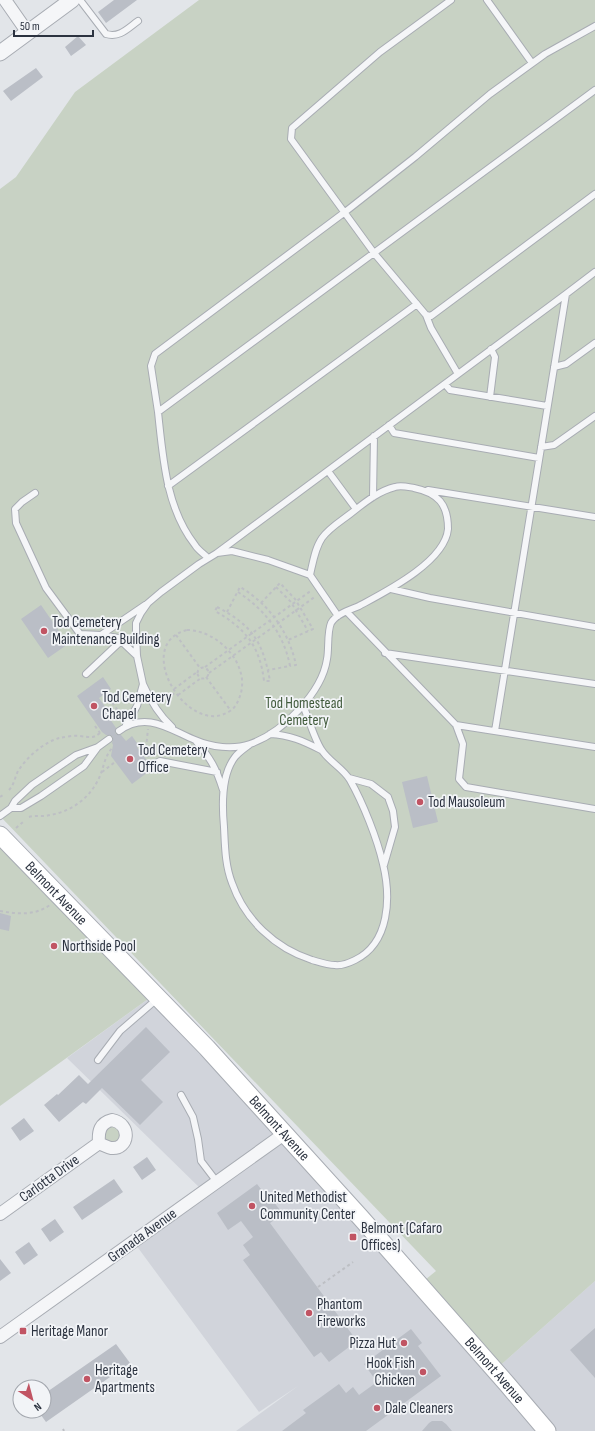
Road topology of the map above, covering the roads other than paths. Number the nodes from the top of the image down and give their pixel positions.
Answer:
1 (5, 0) edge
2 (72, 0) edge
3 (80, 0) edge
4 (451, 0) edge
5 (487, 0) edge
6 (138, 21) dead end
7 (595, 26) edge
8 (28, 33) junction
9 (0, 53) edge
10 (532, 63) junction
11 (595, 90) edge
12 (595, 194) edge
13 (345, 212) junction
14 (374, 253) junction
15 (595, 272) edge
16 (566, 294) junction
17 (417, 304) junction
18 (426, 315) junction
19 (595, 343) edge
20 (490, 349) junction
21 (554, 367) junction
22 (458, 374) junction
23 (445, 384) junction
24 (490, 397) junction
25 (547, 406) junction
26 (158, 412) junction
27 (595, 416) edge
28 (389, 425) junction
29 (374, 436) junction
30 (541, 447) junction
31 (539, 458) junction
32 (328, 471) junction
33 (168, 486) junction
34 (422, 489) junction
35 (35, 493) dead end
36 (373, 497) junction
37 (531, 507) junction
38 (356, 509) junction
39 (595, 516) edge
40 (217, 553) junction
41 (208, 558) junction
42 (310, 575) junction
43 (391, 589) junction
44 (148, 603) junction
45 (347, 612) junction
46 (514, 613) junction
47 (338, 616) junction
48 (595, 627) edge
49 (101, 635) junction
50 (121, 641) junction
51 (385, 653) junction
52 (137, 656) junction
53 (504, 670) junction
54 (86, 674) dead end
55 (143, 684) junction
56 (595, 684) edge
57 (303, 705) junction
58 (126, 725) junction
59 (456, 725) junction
60 (118, 731) dead end
61 (177, 731) junction
62 (495, 731) junction
63 (270, 734) junction
64 (109, 739) dead end
65 (196, 740) junction
66 (250, 744) junction
67 (98, 746) junction
68 (595, 747) edge
69 (321, 750) junction
70 (150, 763) road end
71 (217, 772) junction
72 (349, 778) junction
73 (26, 791) junction
74 (223, 792) junction
75 (33, 801) junction
76 (11, 808) junction
77 (595, 809) edge
78 (0, 816) edge
79 (0, 835) edge
80 (384, 866) junction
81 (158, 998) junction
82 (98, 1060) dead end
83 (181, 1095) dead end
84 (284, 1134) junction
85 (99, 1143) dead end
86 (217, 1182) junction
87 (0, 1214) edge
88 (1, 1335) edge
89 (547, 1431) edge

1 - 8 street
2 - 8 street
3 - 6 lane
4 - 13 lane
5 - 10 lane
7 - 10 lane
8 - 9 street
10 - 13 lane
11 - 14 lane
12 - 18 lane
13 - 14 lane
13 - 26 lane
14 - 17 lane
14 - 26 lane
15 - 16 lane
16 - 20 lane
16 - 21 lane
17 - 18 lane
17 - 33 lane
18 - 22 lane
19 - 21 lane
20 - 22 lane
20 - 24 lane
21 - 25 lane
22 - 23 lane
23 - 24 lane
23 - 28 lane
24 - 25 lane
25 - 30 lane
26 - 33 lane
27 - 30 lane
28 - 29 lane
28 - 31 lane
29 - 32 lane
29 - 36 lane
30 - 31 lane
31 - 37 lane
32 - 38 lane
32 - 40 lane
33 - 41 lane
34 - 36 lane
34 - 37 lane
34 - 43 lane
35 - 49 lane
36 - 38 lane
37 - 39 lane
37 - 46 lane
38 - 42 lane
40 - 41 lane
40 - 42 lane
41 - 44 lane
42 - 47 lane
43 - 45 lane
43 - 46 lane
44 - 49 lane
44 - 52 lane
45 - 47 lane
45 - 51 lane
46 - 48 lane
46 - 53 lane
47 - 57 lane
49 - 50 lane
50 - 52 lane
50 - 54 lane
51 - 53 lane
51 - 59 lane
52 - 55 lane
53 - 56 lane
53 - 62 lane
55 - 58 lane
55 - 61 lane
57 - 63 lane
57 - 69 lane
58 - 60 lane
58 - 61 lane
59 - 62 lane
59 - 77 lane
61 - 65 lane
62 - 68 lane
63 - 66 lane
63 - 69 lane
64 - 67 lane
65 - 66 lane
65 - 71 lane
66 - 74 lane
67 - 73 lane
67 - 75 lane
69 - 72 lane
70 - 71 lane
71 - 74 lane
72 - 80 lane
72 - 80 lane
73 - 75 lane
73 - 76 lane
74 - 80 lane
75 - 76 lane
76 - 78 lane
79 - 81 main road, Belmont Avenue
81 - 82 lane
81 - 84 main road, Belmont Avenue
83 - 86 lane
84 - 86 street, Granada Avenue
84 - 89 main road, Belmont Avenue
85 - 87 street, Carlotta Drive
86 - 88 street, Granada Avenue

